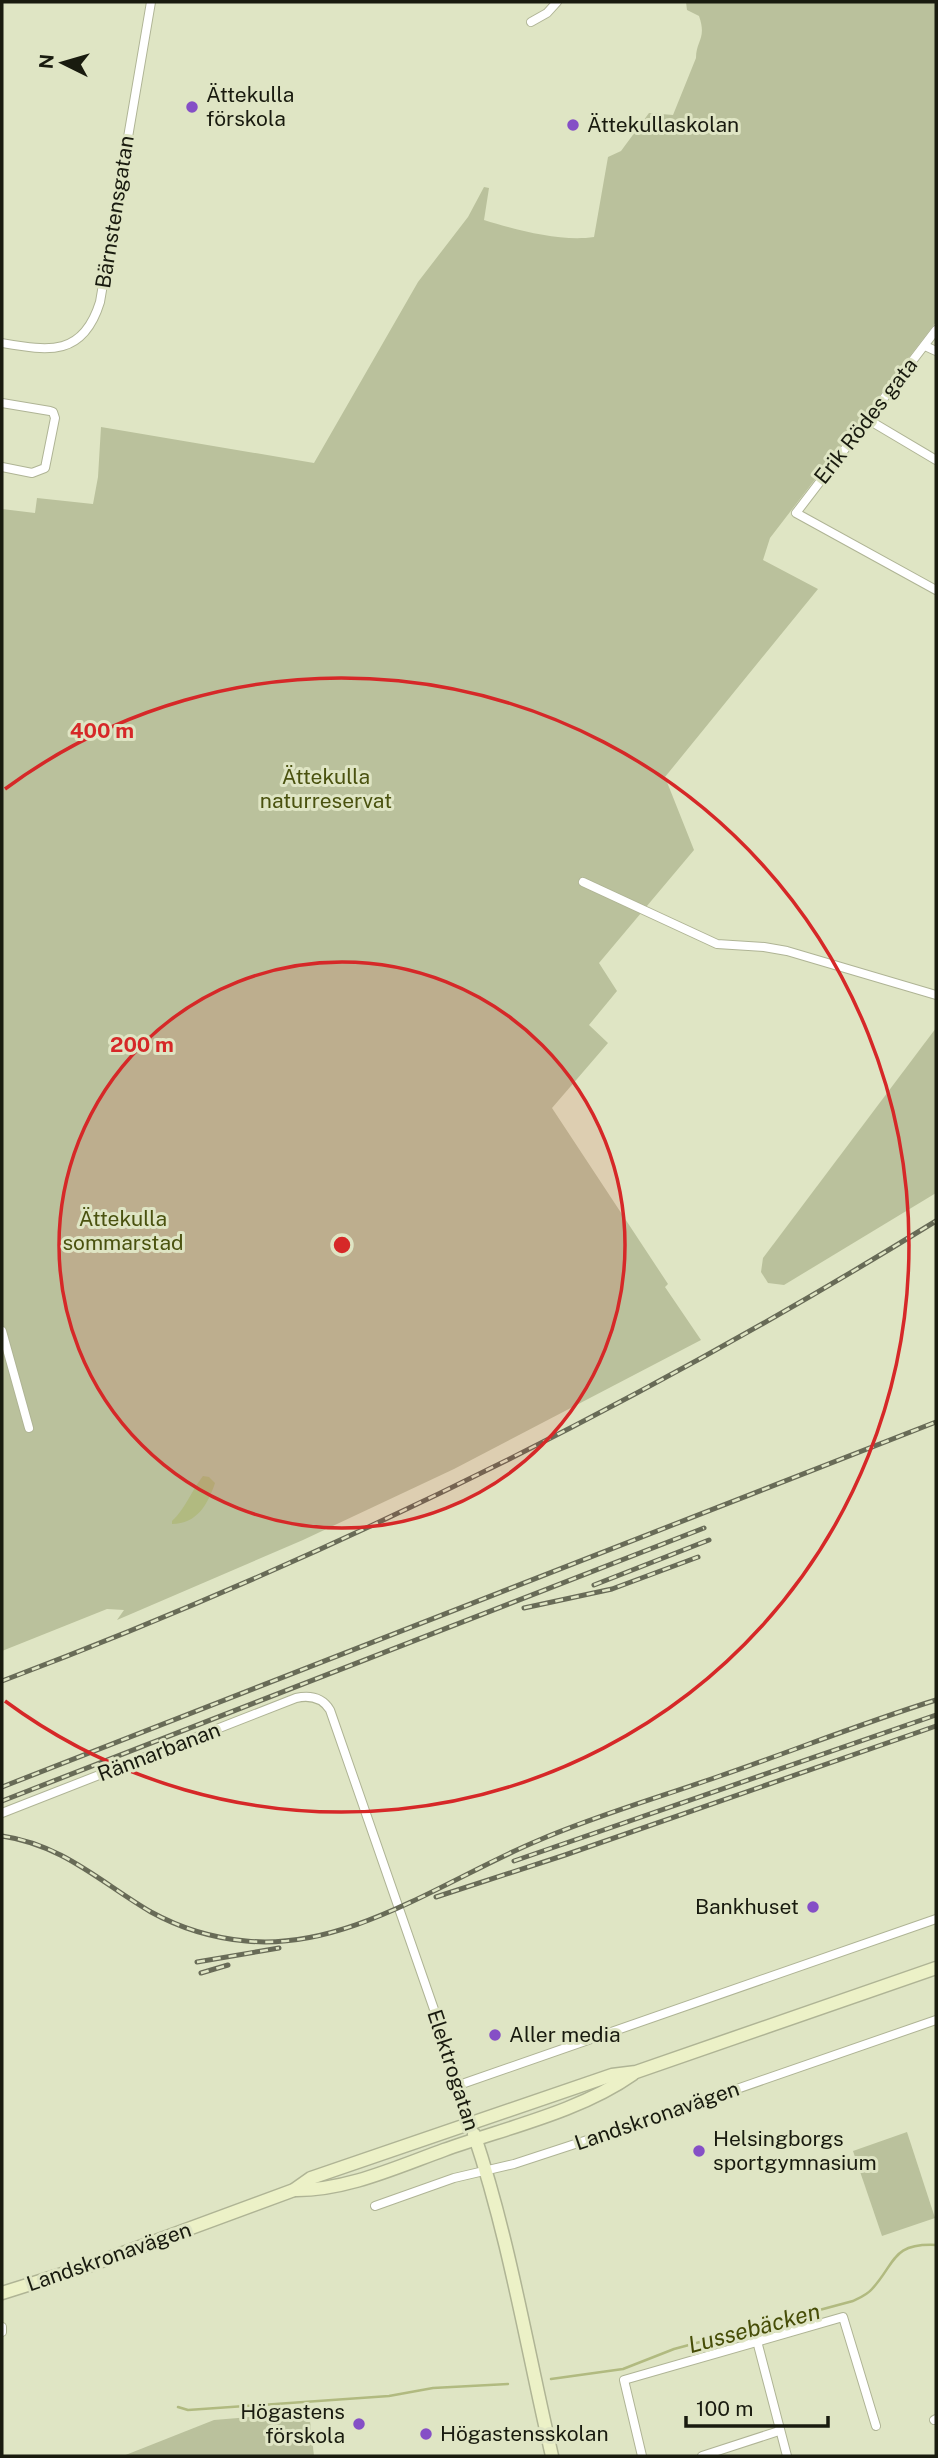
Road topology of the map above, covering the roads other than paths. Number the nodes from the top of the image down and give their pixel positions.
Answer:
1 (150, 2) edge
2 (557, 2) edge
3 (531, 22) dead end
4 (936, 330) edge
5 (2, 344) edge
6 (925, 345) junction
7 (936, 351) edge
8 (2, 403) edge
9 (867, 419) junction
10 (936, 460) edge
11 (2, 467) edge
12 (936, 590) edge
13 (583, 882) dead end
14 (936, 995) edge
15 (2, 1331) edge
16 (29, 1428) dead end
17 (317, 1698) joint
18 (2, 1813) edge
19 (936, 1919) edge
20 (936, 1968) edge
21 (936, 2020) edge
22 (636, 2072) junction
23 (459, 2085) junction
24 (470, 2123) junction
25 (476, 2139) junction
26 (486, 2170) junction
27 (294, 2190) junction
28 (375, 2206) dead end
29 (2, 2293) edge
30 (2, 2327) edge
31 (2, 2332) edge
32 (757, 2341) junction
33 (876, 2426) dead end
34 (779, 2431) junction
35 (552, 2456) edge
36 (642, 2456) edge
37 (702, 2456) edge
38 (787, 2456) edge

1 - 5 street, Bärnstensgatan
2 - 3 street
4 - 6 street, Erik Rödes gata
6 - 7 street
6 - 9 street, Erik Rödes gata
8 - 11 street
9 - 10 street
9 - 12 street, Erik Rödes gata
13 - 14 street
15 - 16 street
17 - 18 street, Rännarbanan
17 - 23 street, Elektrogatan
19 - 23 street
20 - 22 main road, Landskronavägen
21 - 26 street, Landskronavägen
22 - 24 main road, Landskronavägen
22 - 25 main road, Landskronavägen
23 - 24 street, Elektrogatan
24 - 25 main road, Elektrogatan
24 - 27 main road, Landskronavägen
25 - 26 main road, Elektrogatan
25 - 27 main road, Landskronavägen
26 - 28 street, Landskronavägen
26 - 35 main road, Elektrogatan
27 - 29 main road, Landskronavägen
30 - 31 street
32 - 33 street
32 - 34 street
32 - 36 street
34 - 37 street
34 - 38 street

